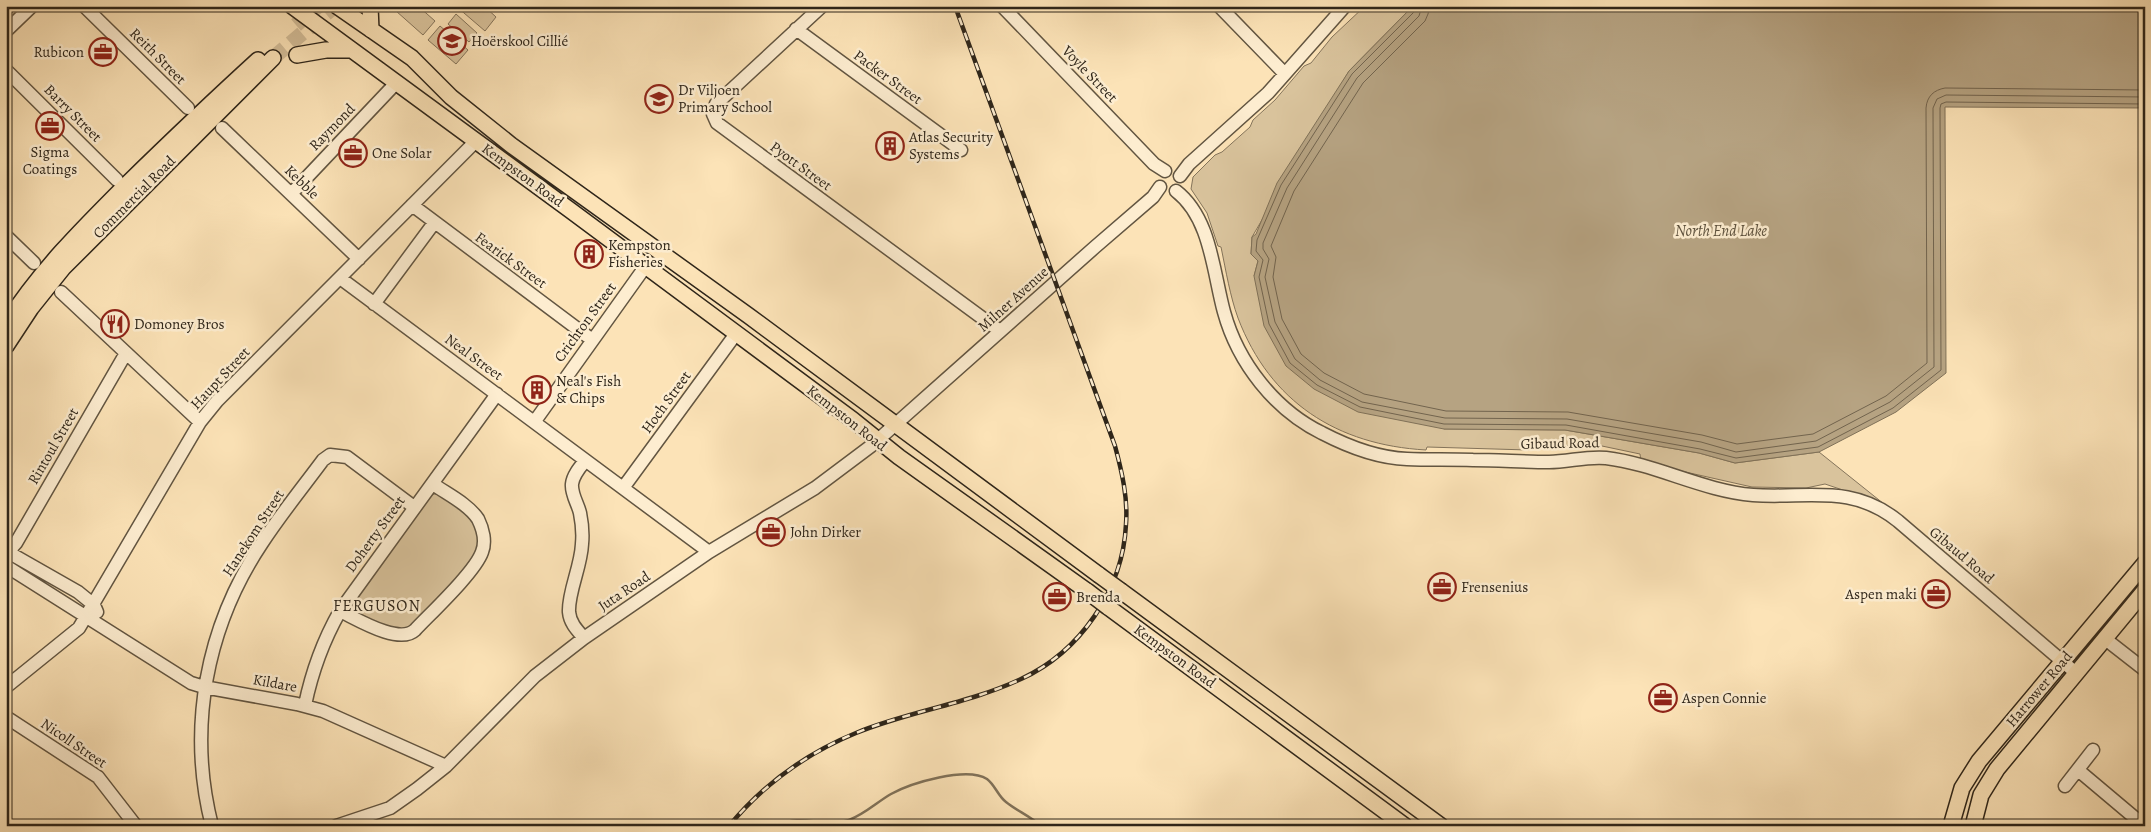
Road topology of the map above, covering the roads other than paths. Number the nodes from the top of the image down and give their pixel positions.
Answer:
1 (32, 6) edge
2 (84, 6) edge
3 (292, 6) edge
4 (337, 6) edge
5 (370, 6) edge
6 (822, 6) edge
7 (1002, 6) edge
8 (1219, 6) edge
9 (1345, 6) edge
10 (7, 29) edge
11 (371, 30) junction
12 (796, 30) junction
13 (351, 50) junction
14 (297, 55) dead end
15 (6, 70) edge
16 (1285, 74) junction
17 (397, 82) junction
18 (188, 108) dead end
19 (222, 128) dead end
20 (476, 141) junction
21 (961, 150) dead end
22 (117, 180) dead end
23 (1169, 183) junction
24 (291, 194) junction
25 (412, 205) junction
26 (434, 223) junction
27 (6, 236) edge
28 (359, 259) junction
29 (34, 263) dead end
30 (645, 267) junction
31 (340, 278) junction
32 (61, 292) dead end
33 (374, 304) junction
34 (6, 324) edge
35 (1000, 331) junction
36 (735, 334) junction
37 (591, 339) junction
38 (6, 346) edge
39 (126, 353) junction
40 (497, 394) junction
41 (534, 421) junction
42 (200, 422) junction
43 (895, 426) junction
44 (878, 440) junction
45 (586, 461) junction
46 (433, 484) junction
47 (623, 488) junction
48 (414, 508) junction
49 (7, 552) edge
50 (709, 552) junction
51 (2144, 565) edge
52 (6, 566) edge
53 (2145, 590) edge
54 (94, 605) junction
55 (340, 611) junction
56 (86, 617) junction
57 (103, 626) junction
58 (584, 638) junction
59 (2104, 638) junction
60 (2063, 660) junction
61 (2145, 670) edge
62 (2076, 673) junction
63 (6, 687) edge
64 (204, 687) junction
65 (305, 705) junction
66 (6, 717) edge
67 (2093, 750) dead end
68 (446, 766) junction
69 (2078, 770) junction
70 (2066, 786) dead end
71 (2142, 822) edge
72 (136, 826) edge
73 (212, 826) edge
74 (336, 826) edge
75 (1405, 826) edge
76 (1441, 826) edge
77 (1951, 826) edge
78 (1973, 826) edge

1 - 10 street
2 - 18 street, Reith Street
3 - 13 main road, Kempston Road
4 - 11 main road, Kempston Road
5 - 11 main road
6 - 12 street, Pyott Street
7 - 23 street, Voyle Street
8 - 16 street
9 - 16 street, Milner Avenue
11 - 43 main road, Kempston Road
12 - 21 street, Packer Street
12 - 35 street, Pyott Street
13 - 14 main road
13 - 17 main road, Kempston Road
15 - 22 street, Barry Street
16 - 23 street, Milner Avenue
17 - 20 main road, Kempston Road
17 - 24 street, Raymond
19 - 24 street, Kebble
20 - 25 street, Haupt Street
20 - 30 main road, Kempston Road
23 - 35 street, Milner Avenue
23 - 60 street, Gibaud Road
24 - 28 street, Kebble
25 - 26 street, Fearick Street
25 - 28 street, Haupt Street
26 - 33 street
26 - 37 street, Fearick Street
27 - 29 street
28 - 31 street, Haupt Street
30 - 36 main road, Kempston Road
30 - 37 street, Crichton Street
31 - 33 street, Neal Street
31 - 42 street, Haupt Street
32 - 39 street
33 - 40 street, Neal Street
34 - 38 main road, Commercial Road
35 - 43 street, Milner Avenue
36 - 44 main road, Kempston Road
36 - 47 street, Hoch Street
37 - 41 street, Crichton Street
39 - 42 street
39 - 49 street, Rintoul Street
40 - 41 street, Neal Street
40 - 46 street, Doherty Street
41 - 45 street, Neal Street
42 - 54 street, Haupt Street
43 - 44 street, Juta Road
43 - 76 main road, Kempston Road, bridge
44 - 50 street, Juta Road
44 - 75 main road, Kempston Road, bridge
45 - 47 street, Neal Street
45 - 58 street
46 - 48 street, Doherty Street
46 - 55 street
47 - 50 street, Neal Street
48 - 55 street, Doherty Street
48 - 64 street, Hanekom Street
49 - 54 street
50 - 58 street, Juta Road
51 - 60 main road, Harrower Road
52 - 56 street, Kildare
53 - 59 main road, Harrower Road
54 - 56 street, Haupt Street
54 - 57 street
55 - 65 street, Doherty Street
56 - 57 street, Kildare
56 - 63 street, Haupt Street
57 - 64 street, Kildare
58 - 68 street, Juta Road
59 - 61 street
59 - 62 main road, Harrower Road
60 - 62 street, Gibaud Road
60 - 77 main road, Harrower Road
62 - 78 main road, Harrower Road
64 - 65 street, Kildare
64 - 73 street, Hanekom Street
65 - 68 street, Kildare
66 - 72 street, Nicoll Street
67 - 69 street
68 - 74 street, Juta Road
69 - 70 street
69 - 71 street

